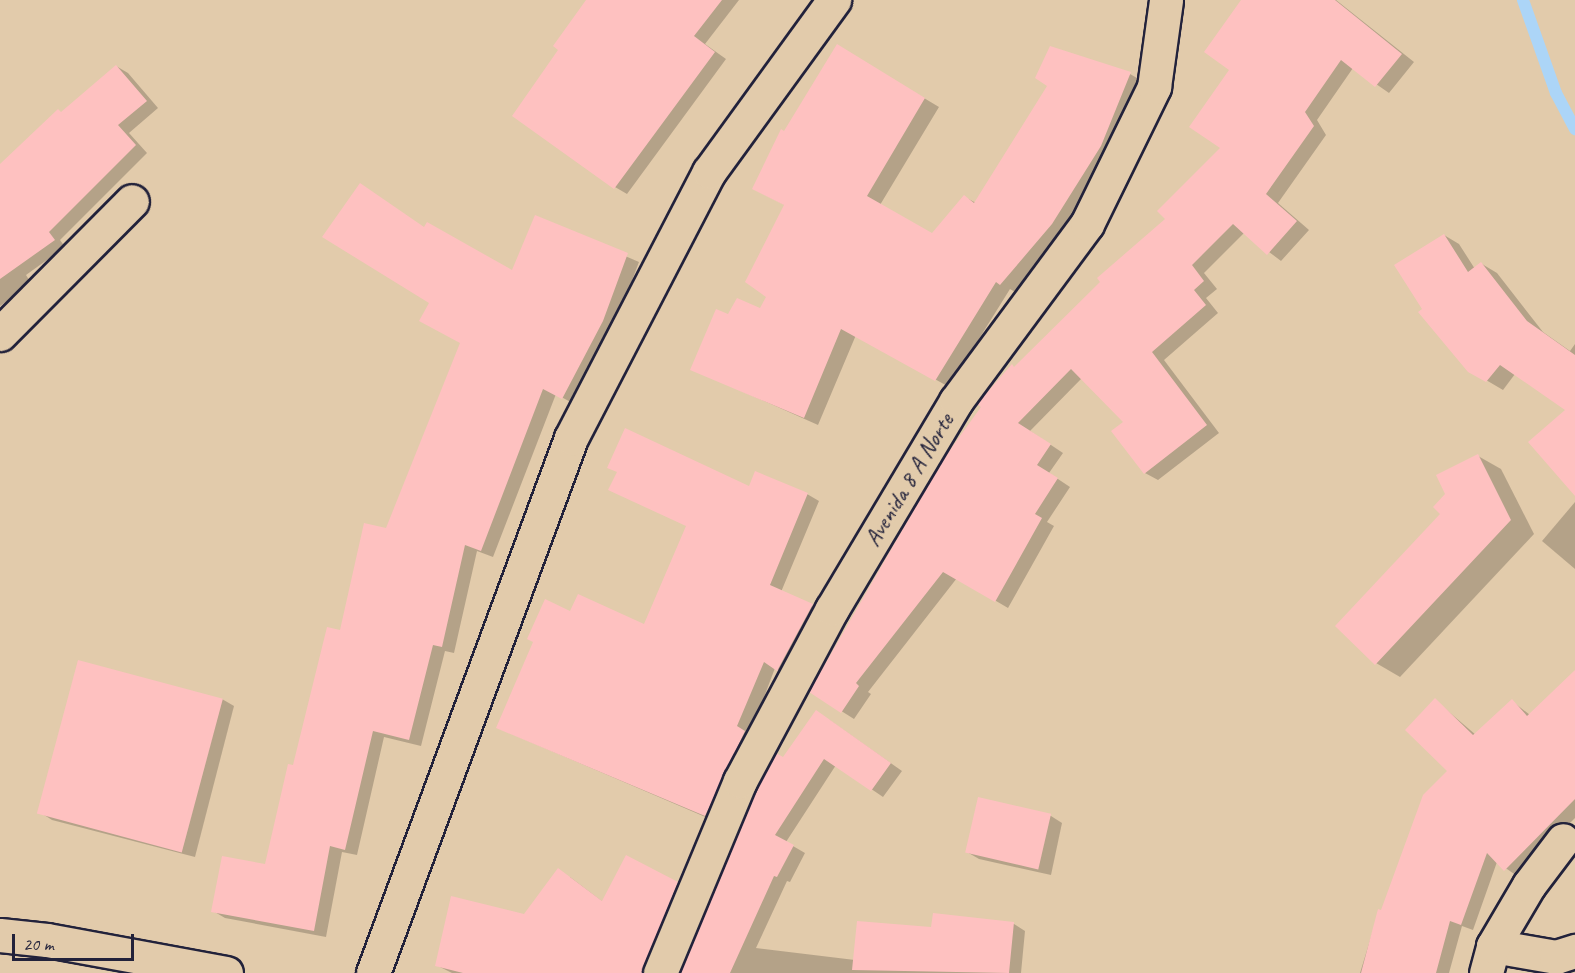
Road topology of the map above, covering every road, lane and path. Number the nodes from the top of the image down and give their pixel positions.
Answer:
1 (834, 0) edge
2 (1166, 0) edge
3 (132, 201) dead end
4 (0, 334) edge
5 (1563, 840) dead end
6 (0, 935) edge
7 (1575, 951) edge
8 (1489, 960) edge
9 (226, 973) edge
10 (373, 973) edge
11 (660, 973) edge

1 - 10 street
2 - 11 street, Avenida 8 A Norte
3 - 4 street
5 - 8 street
6 - 9 street
7 - 8 street

